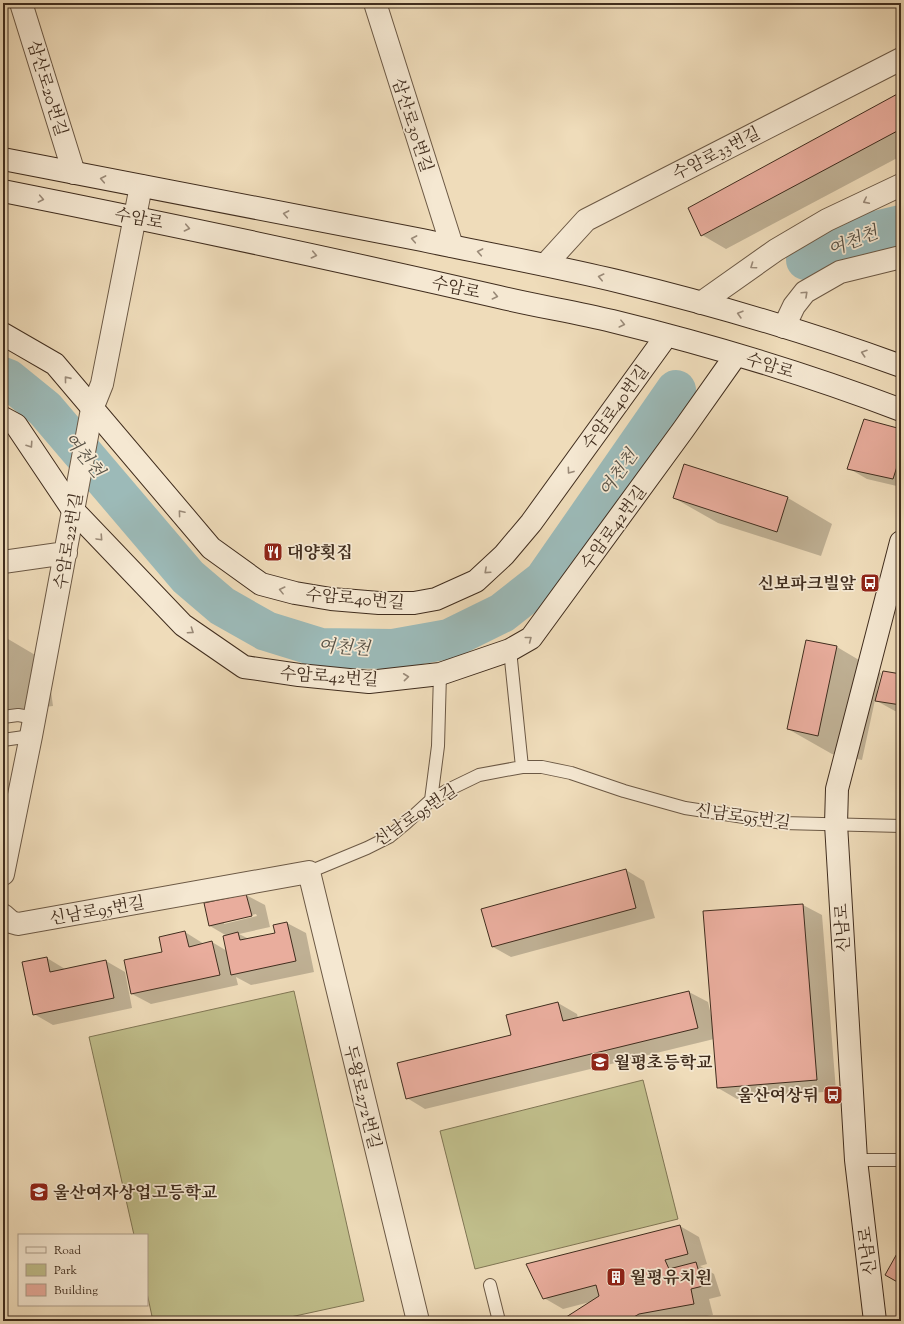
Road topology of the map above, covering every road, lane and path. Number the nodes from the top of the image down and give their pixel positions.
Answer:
1 (21, 3) edge
2 (375, 3) edge
3 (901, 59) edge
4 (3, 159) edge
5 (74, 173) junction
6 (901, 185) edge
7 (141, 186) junction
8 (3, 191) edge
9 (135, 217) junction
10 (452, 246) junction
11 (901, 257) edge
12 (546, 265) junction
13 (701, 302) junction
14 (784, 327) junction
15 (3, 334) edge
16 (667, 335) junction
17 (736, 355) junction
18 (901, 366) edge
19 (92, 409) junction
20 (901, 410) edge
21 (3, 418) edge
22 (73, 510) junction
23 (901, 542) edge
24 (66, 554) junction
25 (3, 562) edge
26 (510, 650) junction
27 (440, 674) junction
28 (3, 717) edge
29 (33, 727) junction
30 (3, 740) edge
31 (522, 767) junction
32 (431, 800) junction
33 (836, 824) junction
34 (901, 826) edge
35 (310, 872) junction
36 (3, 874) edge
37 (3, 915) edge
38 (856, 1160) junction
39 (901, 1160) edge
40 (490, 1284) dead end
41 (418, 1321) edge
42 (499, 1321) edge
43 (875, 1321) edge

1 - 5 street, 삼산로20번길
2 - 10 street, 삼산로30번길
3 - 12 street, 수암로33번길
4 - 5 street, 수암로
7 -> 5 street, 수암로
6 -> 13 street
7 - 9 street, 수암로22번길
10 -> 7 street, 수암로
8 -> 9 street, 수암로
9 -> 16 street, 수암로
9 - 19 street, 수암로22번길
12 -> 10 street, 수암로
14 -> 11 street
13 -> 12 street, 수암로
14 -> 13 street, 수암로
18 -> 14 street, 수암로
19 -> 15 street, 수암로40번길
16 - 17 street, 수암로
16 -> 19 street, 수암로40번길
17 - 20 street, 수암로
26 -> 17 street, 수암로42번길
19 - 22 street, 수암로22번길
21 -> 22 street, 수암로42번길
22 - 24 street, 수암로22번길
22 -> 27 street, 수암로42번길
23 - 33 street, 신남로
24 - 25 street
24 - 29 street, 수암로22번길
26 - 27 street, 수암로42번길
26 - 31 lane
27 - 32 lane
28 - 29 lane
29 - 30 lane
29 - 36 street, 수암로22번길
31 - 32 lane, 신남로95번길
31 - 33 lane, 신남로95번길
32 - 35 lane, 신남로95번길
33 - 34 lane, 신남로95번길
33 - 38 street, 신남로
35 - 37 street, 신남로95번길
35 - 41 street, 두왕로272번길
38 - 39 lane
38 - 43 street, 신남로
40 - 42 lane

